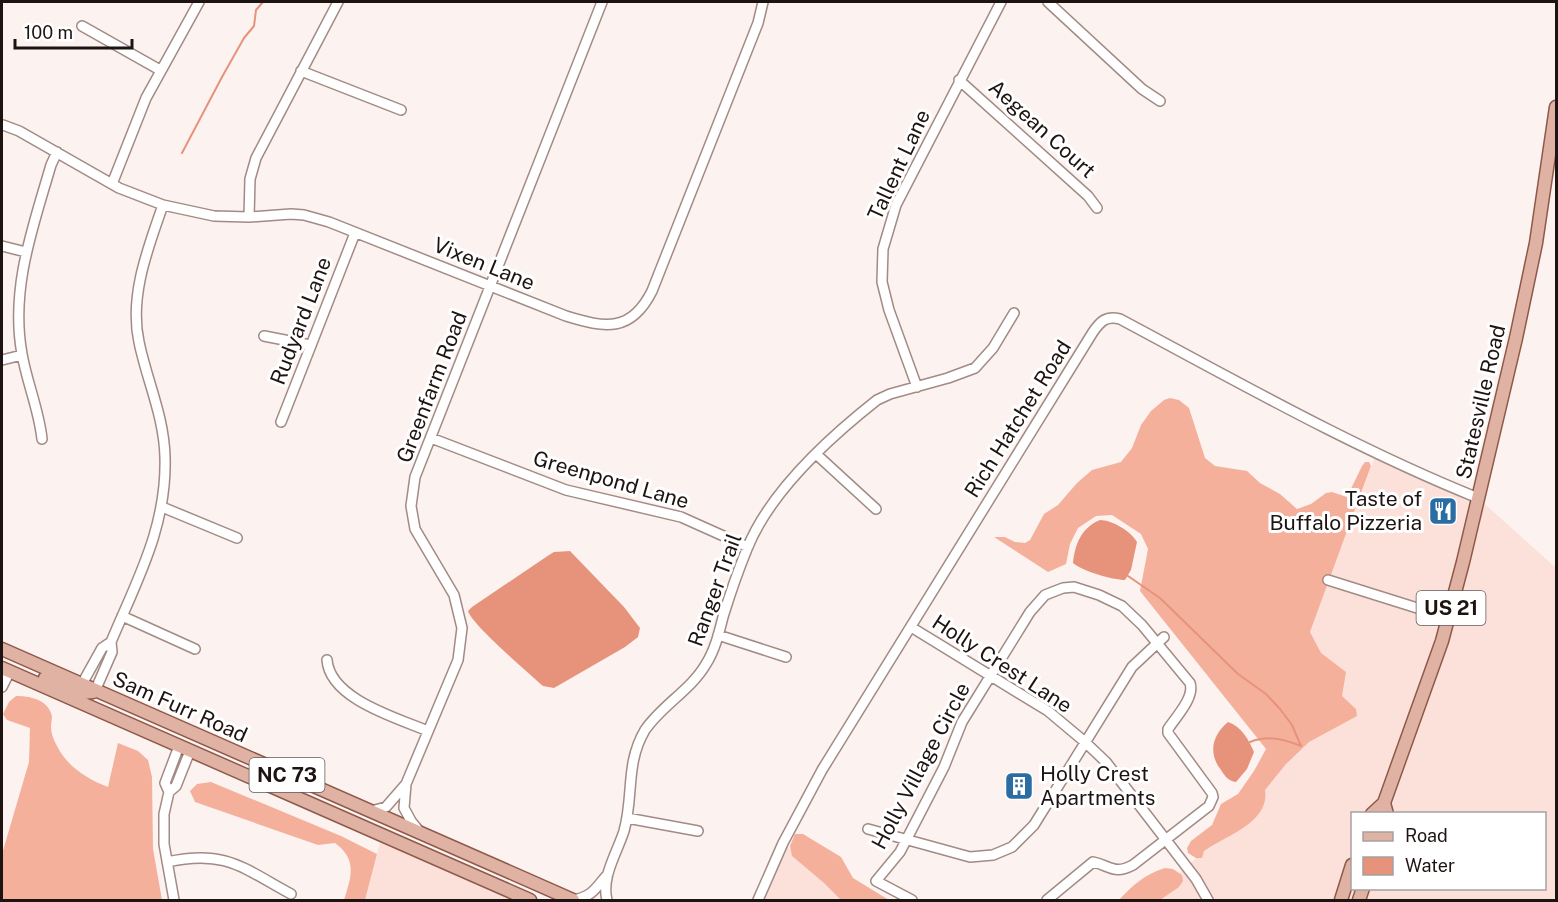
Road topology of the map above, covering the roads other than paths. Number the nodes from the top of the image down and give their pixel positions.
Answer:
1 (199, 2) edge
2 (338, 2) edge
3 (602, 2) edge
4 (763, 2) edge
5 (1000, 2) edge
6 (1048, 2) edge
7 (82, 26) dead end
8 (160, 69) junction
9 (301, 71) junction
10 (959, 80) junction
11 (1161, 101) dead end
12 (1557, 107) edge
13 (401, 110) dead end
14 (3, 125) dead end
15 (57, 152) junction
16 (112, 184) junction
17 (163, 205) junction
18 (1096, 208) dead end
19 (249, 218) junction
20 (355, 233) junction
21 (2, 246) edge
22 (26, 252) junction
23 (490, 285) junction
24 (1014, 313) dead end
25 (264, 336) dead end
26 (310, 345) junction
27 (22, 355) junction
28 (2, 360) edge
29 (917, 387) junction
30 (281, 422) dead end
31 (431, 438) junction
32 (42, 439) dead end
33 (816, 454) junction
34 (1478, 498) junction
35 (162, 507) junction
36 (876, 508) dead end
37 (237, 538) dead end
38 (748, 547) junction
39 (1328, 580) dead end
40 (122, 616) junction
41 (1449, 618) junction
42 (911, 627) junction
43 (718, 635) junction
44 (1161, 641) junction
45 (111, 642) junction
46 (2, 649) edge
47 (195, 649) dead end
48 (786, 657) dead end
49 (327, 660) dead end
50 (4, 667) edge
51 (991, 675) junction
52 (82, 684) junction
53 (2, 687) edge
54 (95, 691) junction
55 (428, 731) junction
56 (1085, 742) junction
57 (185, 748) junction
58 (406, 784) junction
59 (323, 791) junction
60 (1385, 808) edge
61 (368, 811) junction
62 (627, 818) junction
63 (868, 829) dead end
64 (698, 831) dead end
65 (423, 835) junction
66 (906, 840) junction
67 (1165, 840) junction
68 (167, 862) junction
69 (1351, 871) edge
70 (608, 874) junction
71 (291, 894) dead end
72 (174, 900) edge
73 (530, 900) edge
74 (573, 900) edge
75 (607, 900) edge
76 (758, 900) edge
77 (912, 900) edge
78 (1047, 900) edge
79 (1208, 900) edge
80 (1341, 900) edge

1 - 8 street
2 - 9 street
3 - 23 street, Greenfarm Road
4 - 23 street, Vixen Lane
5 - 10 street, Tallent Lane
6 - 11 street
7 - 8 street
8 - 16 street
9 - 13 street
9 - 19 street
10 - 18 street, Aegean Court
10 - 29 street, Tallent Lane
12 - 34 main road, Statesville Road / US 21
14 - 15 street, Vixen Lane
15 - 16 street, Vixen Lane
15 - 22 street
16 - 17 street, Vixen Lane
17 - 19 street, Vixen Lane
17 - 35 street
19 - 20 street, Vixen Lane
20 - 23 street, Vixen Lane
20 - 26 street, Rudyard Lane
21 - 22 street
22 - 27 street
23 - 31 street, Greenfarm Road
24 - 29 street, Ranger Trail
25 - 26 street
26 - 30 street, Rudyard Lane
27 - 28 street
27 - 32 street
29 - 33 street, Ranger Trail
31 - 38 street, Greenpond Lane
31 - 55 street, Greenfarm Road
33 - 36 street
33 - 38 street, Ranger Trail
34 - 41 main road, Statesville Road / US 21
34 - 42 street, Rich Hatchet Road
35 - 37 street
35 - 40 street
38 - 43 street, Ranger Trail
39 - 41 street
40 - 45 street
40 - 47 street
41 - 60 main road, Statesville Road / US 21
42 - 51 street, Holly Crest Lane
42 - 76 street, Rich Hatchet Road
43 - 48 street
43 - 62 street, Ranger Trail
44 - 51 street, Holly Village Circle
44 - 56 street
44 - 67 street, Holly Village Circle
45 - 52 street
45 - 54 street
46 - 52 main road, Sam Furr Road / NC 73
49 - 55 street
50 - 53 street
50 - 54 main road
50 - 57 main road, Sam Furr Road / NC 73
51 - 56 street, Holly Crest Lane
51 - 66 street, Holly Village Circle
52 - 54 main road, Sam Furr Road / NC 73
54 - 59 main road, Sam Furr Road / NC 73
55 - 58 street, Greenfarm Road
56 - 66 street
56 - 67 street, Holly Crest Lane
57 - 59 main road
57 - 68 street
57 - 73 main road, Sam Furr Road / NC 73
58 - 61 street, Greenfarm Road
58 - 65 street, Greenfarm Road
59 - 61 main road, Sam Furr Road / NC 73
61 - 65 main road, Sam Furr Road / NC 73
62 - 64 street
62 - 70 street, Ranger Trail
63 - 66 street
65 - 74 main road, Sam Furr Road / NC 73
66 - 77 street, Holly Village Circle
67 - 78 street, Holly Village Circle
67 - 79 street, Holly Crest Lane
68 - 71 street
68 - 72 street
69 - 80 main road
70 - 74 street, Ranger Trail
70 - 75 street, Ranger Trail

